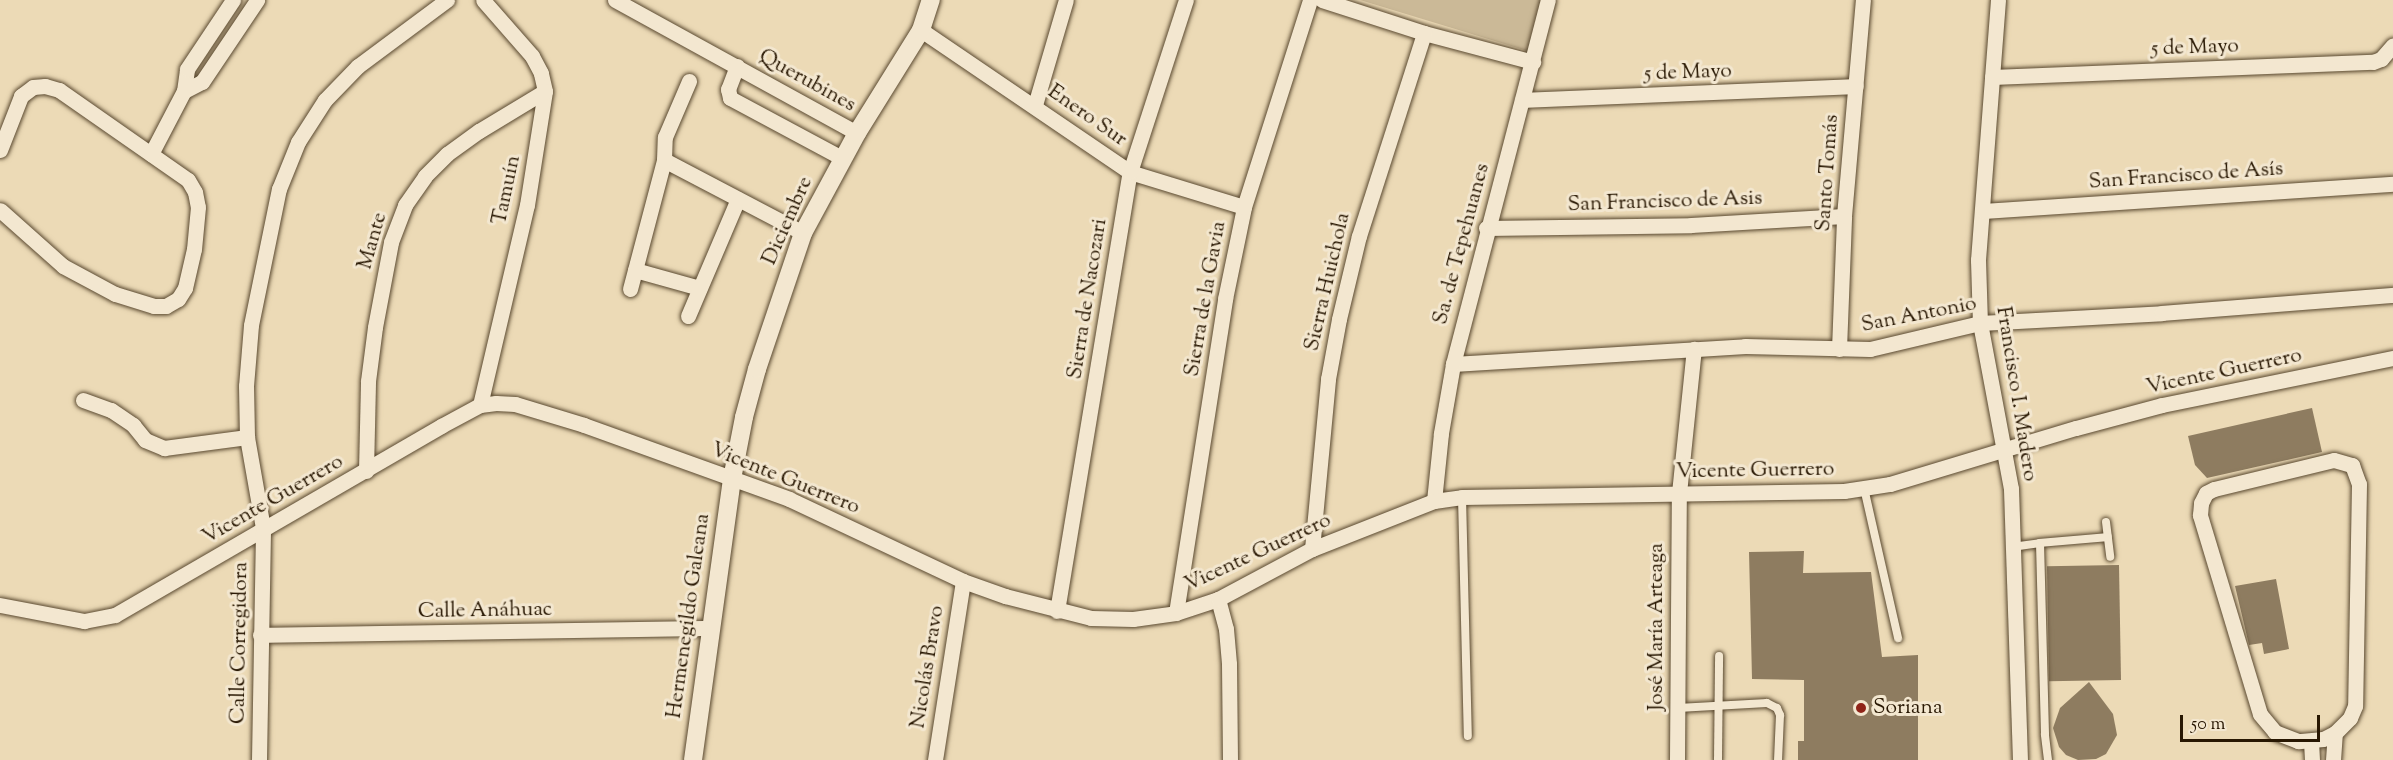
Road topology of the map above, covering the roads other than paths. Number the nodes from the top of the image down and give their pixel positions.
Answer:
1 (233, 0) edge
2 (257, 0) edge
3 (447, 0) edge
4 (483, 0) edge
5 (615, 0) edge
6 (931, 0) edge
7 (1066, 0) edge
8 (1186, 0) edge
9 (1310, 0) edge
10 (1322, 0) edge
11 (1548, 0) edge
12 (1863, 0) edge
13 (1998, 0) edge
14 (921, 30) junction
15 (1424, 33) junction
16 (2393, 45) edge
17 (1533, 62) junction
18 (737, 66) junction
19 (1992, 77) junction
20 (689, 81) dead end
21 (1856, 86) junction
22 (184, 91) junction
23 (544, 91) junction
24 (1522, 100) junction
25 (1035, 105) junction
26 (856, 133) junction
27 (0, 150) edge
28 (151, 154) junction
29 (842, 158) junction
30 (664, 160) junction
31 (1130, 172) junction
32 (2393, 184) edge
33 (738, 199) junction
34 (1244, 207) junction
35 (0, 210) edge
36 (1983, 211) junction
37 (1844, 216) junction
38 (1486, 228) junction
39 (803, 233) junction
40 (635, 270) junction
41 (700, 288) junction
42 (630, 289) dead end
43 (2393, 295) edge
44 (688, 316) dead end
45 (1980, 323) junction
46 (1694, 349) junction
47 (1839, 349) junction
48 (2393, 358) edge
49 (1453, 364) junction
50 (83, 400) dead end
51 (480, 405) junction
52 (247, 437) junction
53 (2004, 449) junction
54 (366, 471) junction
55 (732, 479) junction
56 (1864, 488) junction
57 (1679, 493) junction
58 (1462, 497) junction
59 (1434, 501) junction
60 (2106, 522) dead end
61 (263, 528) junction
62 (2108, 537) junction
63 (2040, 543) junction
64 (2012, 547) junction
65 (1312, 549) junction
66 (2110, 558) dead end
67 (963, 581) junction
68 (1218, 598) junction
69 (0, 605) edge
70 (1057, 611) junction
71 (1176, 613) junction
72 (711, 628) junction
73 (260, 635) junction
74 (1898, 638) dead end
75 (1719, 656) dead end
76 (1719, 706) junction
77 (1678, 708) junction
78 (2335, 733) junction
79 (1468, 736) dead end
80 (2311, 741) junction
81 (259, 760) edge
82 (693, 760) edge
83 (935, 760) edge
84 (1230, 760) edge
85 (1677, 760) edge
86 (1718, 760) edge
87 (1778, 760) edge
88 (2020, 760) edge
89 (2048, 760) edge
90 (2312, 760) edge
91 (2333, 760) edge

1 - 22 street
2 - 22 street
3 - 52 street, Calle Corregidora
4 - 23 street, Tamuín
5 - 18 street, Querubines
6 - 14 street, Diciembre
7 - 25 street
8 - 31 street, Sierra de Nacozari
9 - 34 street, Sierra de la Gavia
10 - 15 street
11 - 17 street, Sa. de Tepehuanes
12 - 21 street, Santo Tomás
13 - 19 street, Francisco I. Madero
14 - 25 street, Enero Sur
14 - 26 street, Diciembre
15 - 17 street
15 - 65 street, Sierra Huichola
16 - 19 street, 5 de Mayo
17 - 24 street, Sa. de Tepehuanes
18 - 26 street, Querubines
18 - 29 street, Querubines
19 - 36 street, Francisco I. Madero
20 - 30 street
21 - 24 street, 5 de Mayo
21 - 37 street, Santo Tomás
22 - 28 street
23 - 51 street, Tamuín
23 - 54 street, Mante
24 - 38 street, Sa. de Tepehuanes
25 - 31 street, Enero Sur
26 - 29 street, Diciembre
27 - 28 street
28 - 35 street
29 - 39 street, Diciembre
30 - 33 street
30 - 40 street
31 - 34 street, Enero Sur
31 - 70 street, Sierra de Nacozari
32 - 36 street, San Francisco de Asís
33 - 39 street
33 - 41 street
34 - 71 street, Sierra de la Gavia
36 - 45 street, Francisco I. Madero
37 - 38 street, San Francisco de Asis
37 - 47 street, Santo Tomás
38 - 49 street, Sa. de Tepehuanes
39 - 55 street, Diciembre
40 - 41 street
40 - 42 street
41 - 44 street
43 - 45 street, San Antonio
45 - 47 street, San Antonio
45 - 53 street, Francisco I. Madero
46 - 47 street, San Antonio
46 - 49 street, San Antonio
46 - 57 street, José María Arteaga
48 - 53 street, Vicente Guerrero
49 - 59 street, Sa. de Tepehuanes
50 - 52 street
51 - 54 street, Vicente Guerrero
51 - 55 street, Vicente Guerrero
52 - 61 street, Calle Corregidora
53 - 56 street, Vicente Guerrero
53 - 64 street, Francisco I. Madero
54 - 61 street, Vicente Guerrero
55 - 67 street, Vicente Guerrero
55 - 72 street, Hermenegildo Galeana
56 - 57 street, Vicente Guerrero
56 - 74 lane
57 - 58 street, Vicente Guerrero
57 - 77 street, José María Arteaga
58 - 59 street, Vicente Guerrero
58 - 79 lane
59 - 65 street, Vicente Guerrero
60 - 62 lane
61 - 69 street, Vicente Guerrero
61 - 73 street, Calle Corregidora
62 - 63 lane
62 - 66 lane
63 - 64 lane
63 - 89 lane
64 - 88 street, Francisco I. Madero
65 - 68 street, Vicente Guerrero
67 - 70 street, Vicente Guerrero
67 - 83 street, Nicolás Bravo
68 - 71 street, Vicente Guerrero
68 - 84 street
70 - 71 street, Vicente Guerrero
72 - 73 street, Calle Anáhuac
72 - 82 street, Hermenegildo Galeana
73 - 81 street, Calle Corregidora
75 - 76 lane
76 - 77 lane
76 - 86 lane
76 - 87 lane
77 - 85 street, José María Arteaga
78 - 80 street
78 - 80 street
78 - 91 street
80 - 90 street

